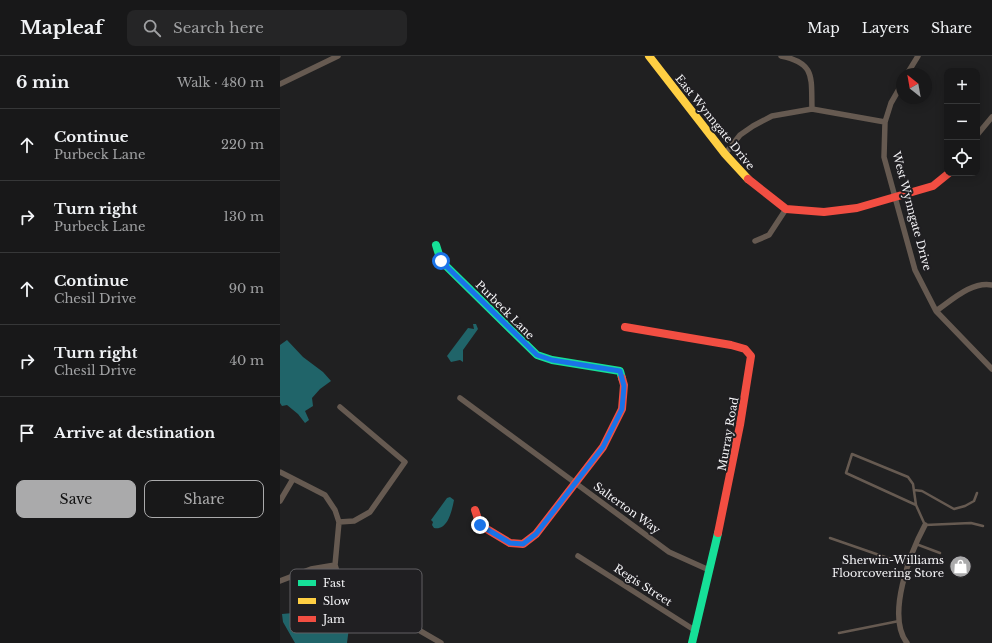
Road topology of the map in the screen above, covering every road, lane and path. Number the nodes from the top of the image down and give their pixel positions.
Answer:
1 (338, 56) edge
2 (649, 56) edge
3 (781, 56) edge
4 (918, 56) edge
5 (911, 68) edge
6 (280, 84) edge
7 (896, 94) edge
8 (812, 109) junction
9 (992, 117) edge
10 (885, 122) junction
11 (980, 131) edge
12 (725, 154) junction
13 (946, 176) edge
14 (895, 196) junction
15 (786, 209) junction
16 (755, 241) dead end
17 (436, 245) dead end
18 (992, 285) edge
19 (936, 311) junction
20 (625, 327) dead end
21 (992, 370) edge
22 (460, 398) dead end
23 (340, 408) dead end
24 (280, 472) edge
25 (293, 479) junction
26 (575, 482) junction
27 (914, 490) junction
28 (977, 493) dead end
29 (280, 501) edge
30 (916, 505) junction
31 (475, 510) dead end
32 (339, 522) junction
33 (925, 525) junction
34 (983, 526) dead end
35 (830, 538) dead end
36 (916, 544) junction
37 (940, 553) dead end
38 (578, 556) dead end
39 (335, 565) junction
40 (909, 565) junction
41 (311, 569) edge
42 (336, 569) edge
43 (709, 570) junction
44 (290, 577) edge
45 (280, 581) edge
46 (899, 621) junction
47 (696, 631) junction
48 (422, 632) edge
49 (839, 633) dead end
50 (441, 643) edge
51 (692, 643) edge
52 (907, 643) edge

1 - 6 street
2 - 12 street, East Wynngate Drive
3 - 8 street
4 - 5 street
7 - 10 street, West Wynngate Drive
8 - 10 street
8 - 12 street
9 - 11 street
10 - 14 street, West Wynngate Drive
12 - 15 street, East Wynngate Drive
13 - 14 street
14 - 15 street
14 - 19 street, West Wynngate Drive
15 - 16 street
17 - 26 street, Purbeck Lane
18 - 19 street
19 - 21 street, West Wynngate Drive
20 - 43 street, Murray Road
22 - 26 street, Salterton Way
23 - 32 street
24 - 25 street
25 - 29 street
25 - 32 street
26 - 31 street
26 - 43 street, Salterton Way
27 - 28 lane
27 - 30 lane
27 - 30 lane
30 - 33 lane
32 - 39 street
33 - 34 lane
33 - 36 street
35 - 40 lane
36 - 37 lane
36 - 40 street
38 - 47 street, Regis Street
39 - 41 street
39 - 42 street
40 - 46 street
43 - 47 street, Murray Road
44 - 45 street
46 - 49 lane
46 - 52 street
47 - 51 street, Murray Road
48 - 50 street

